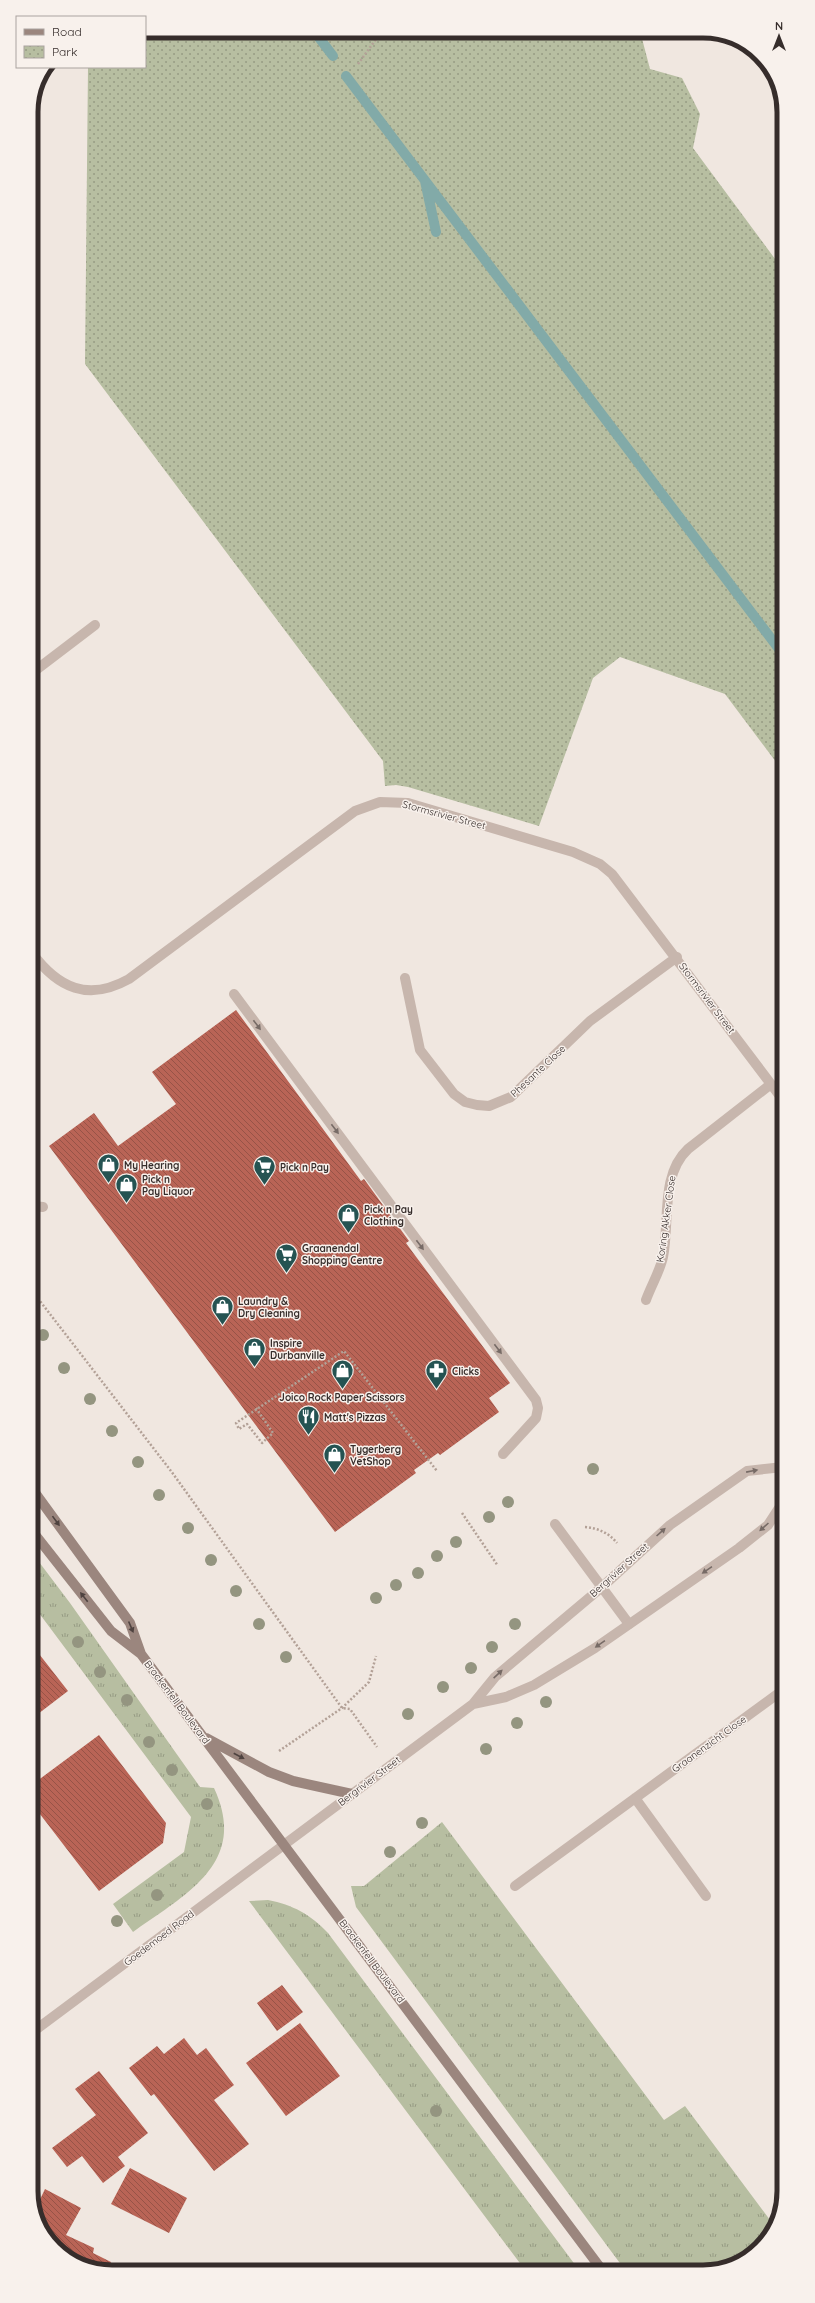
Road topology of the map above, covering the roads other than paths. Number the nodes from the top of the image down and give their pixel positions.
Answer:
1 (95, 625) dead end
2 (38, 668) edge
3 (677, 957) junction
4 (38, 960) edge
5 (405, 978) dead end
6 (234, 994) dead end
7 (771, 1084) junction
8 (777, 1093) edge
9 (38, 1207) edge
10 (43, 1207) dead end
11 (646, 1300) dead end
12 (503, 1454) dead end
13 (777, 1467) edge
14 (38, 1497) edge
15 (777, 1511) edge
16 (555, 1524) road end
17 (38, 1538) edge
18 (602, 1587) junction
19 (629, 1624) junction
20 (141, 1654) junction
21 (777, 1694) edge
22 (473, 1704) junction
23 (204, 1738) junction
24 (352, 1794) junction
25 (635, 1798) junction
26 (285, 1844) junction
27 (515, 1886) dead end
28 (706, 1896) dead end
29 (38, 2028) edge
30 (598, 2265) edge

1 - 2 street
3 - 4 street, Stormsrivier Street
3 - 5 street, Phesante Close
3 - 7 street, Stormsrivier Street
6 -> 12 street
7 - 8 street, Stormsrivier Street
7 - 11 street, Koring Akker Close
9 - 10 street
18 -> 13 street, Bergrivier Street
14 -> 20 street, Brackenfell Boulevard
15 -> 19 street, Bergrivier Street
16 - 18 street
20 -> 17 street, Brackenfell Boulevard
18 - 19 street
22 -> 18 street, Bergrivier Street
19 -> 22 street, Bergrivier Street
20 - 23 street, Brackenfell Boulevard
21 - 25 street, Graanenzicht Close
22 - 24 street, Bergrivier Street
23 -> 24 street
23 - 26 street, Brackenfell Boulevard
24 - 26 street, Bergrivier Street
25 - 27 street, Graanenzicht Close
25 - 28 street
26 - 29 street, Goedemoed Road
26 - 30 street, Brackenfell Boulevard

